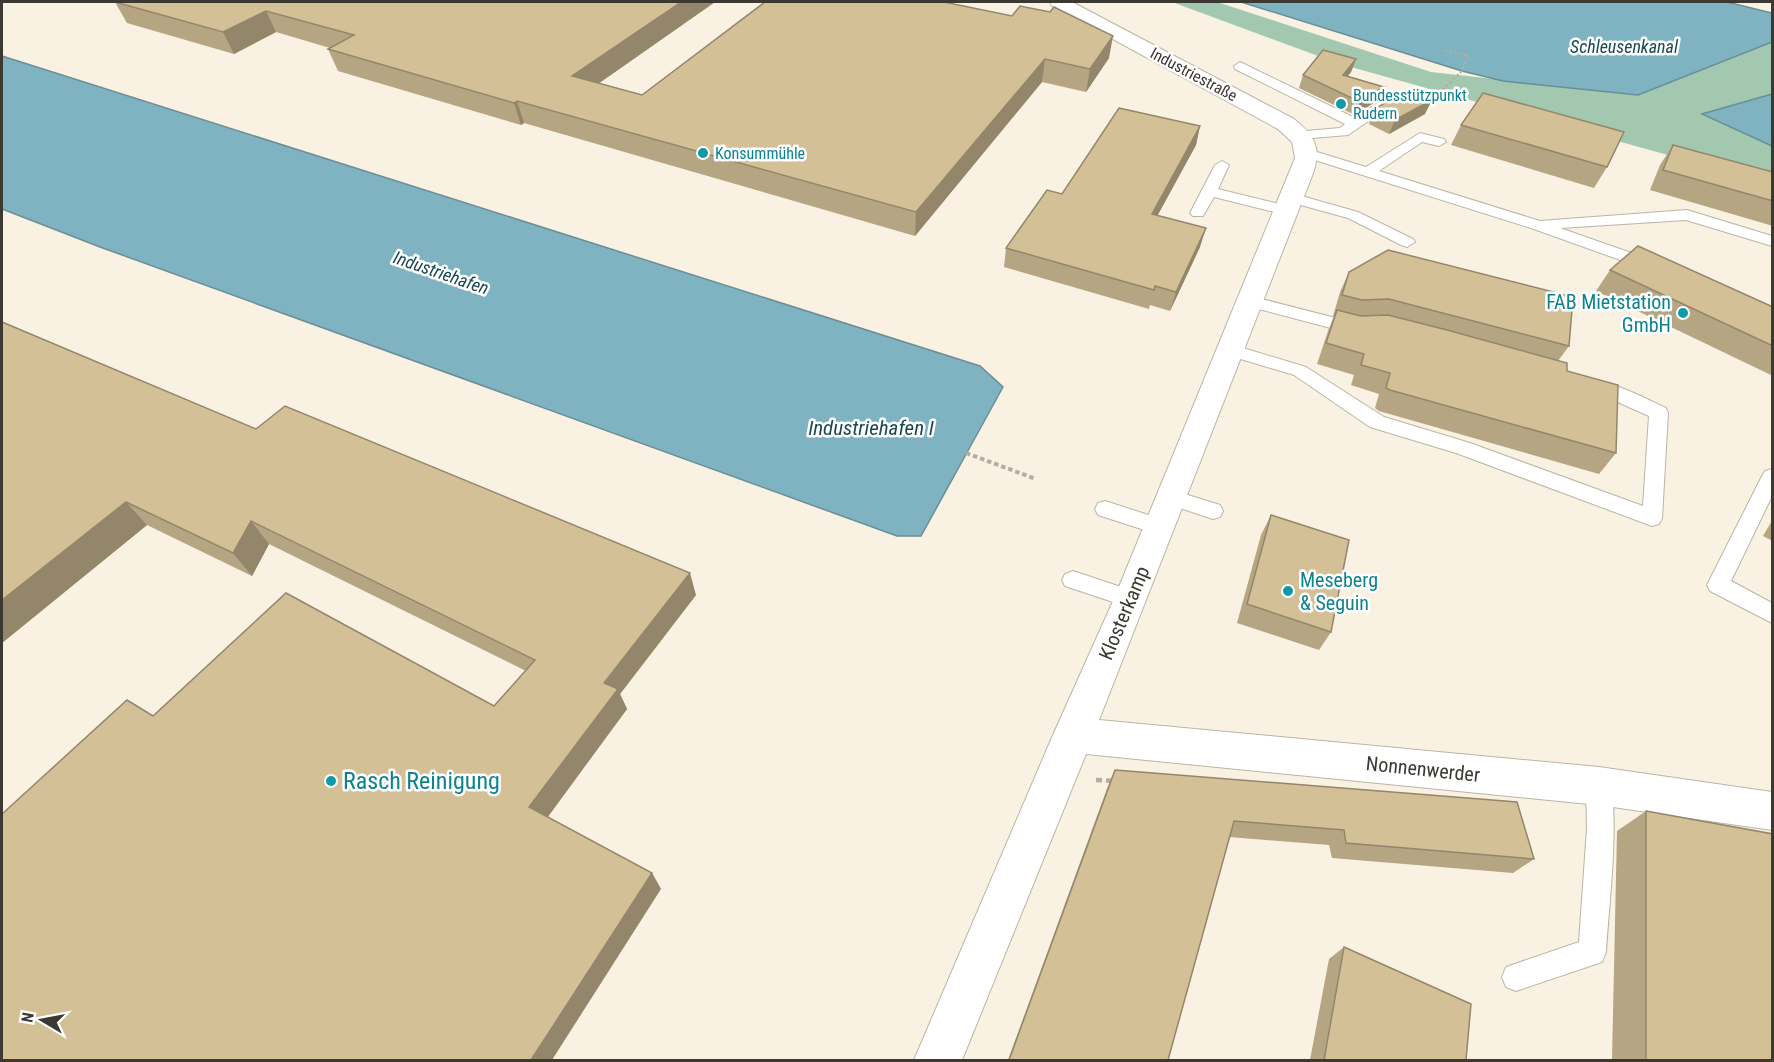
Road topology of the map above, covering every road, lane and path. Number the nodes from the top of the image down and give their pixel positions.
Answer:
1 (1059, 2) edge
2 (1443, 50) dead end
3 (1240, 66) dead end
4 (1355, 88) edge
5 (1395, 98) junction
6 (1355, 124) junction
7 (1439, 142) dead end
8 (1304, 150) junction
9 (1222, 165) dead end
10 (1368, 172) junction
11 (1209, 191) junction
12 (1289, 204) junction
13 (1198, 213) dead end
14 (1537, 225) junction
15 (1773, 241) edge
16 (1407, 242) dead end
17 (1671, 274) edge
18 (1250, 301) junction
19 (1378, 328) edge
20 (1230, 350) junction
21 (1576, 382) edge
22 (966, 453) dead end
23 (1773, 476) edge
24 (1036, 479) dead end
25 (1172, 498) junction
26 (1105, 509) dead end
27 (1213, 511) dead end
28 (1160, 527) junction
29 (1073, 580) dead end
30 (1131, 599) junction
31 (1773, 614) edge
32 (1072, 735) junction
33 (1599, 786) junction
34 (1770, 819) edge
35 (1516, 977) dead end
36 (938, 1060) edge

1 - 8 street, Industriestraße
2 - 5 path
3 - 6 lane
4 - 5 lane
5 - 6 lane
6 - 8 lane
7 - 10 lane
8 - 10 lane
8 - 12 street, Klosterkamp
9 - 11 lane
10 - 14 lane
11 - 12 lane
11 - 13 lane
12 - 16 lane
12 - 18 street, Klosterkamp
14 - 15 lane
14 - 17 lane
18 - 19 lane
18 - 20 street, Klosterkamp
20 - 21 lane
20 - 25 street, Klosterkamp
22 - 24 path
23 - 31 lane
25 - 27 lane
25 - 28 street, Klosterkamp
26 - 28 lane
28 - 30 street, Klosterkamp
29 - 30 lane
30 - 32 street, Klosterkamp
32 - 33 street, Nonnenwerder
32 - 36 street, Klosterkamp
33 - 34 street, Nonnenwerder
33 - 35 lane

